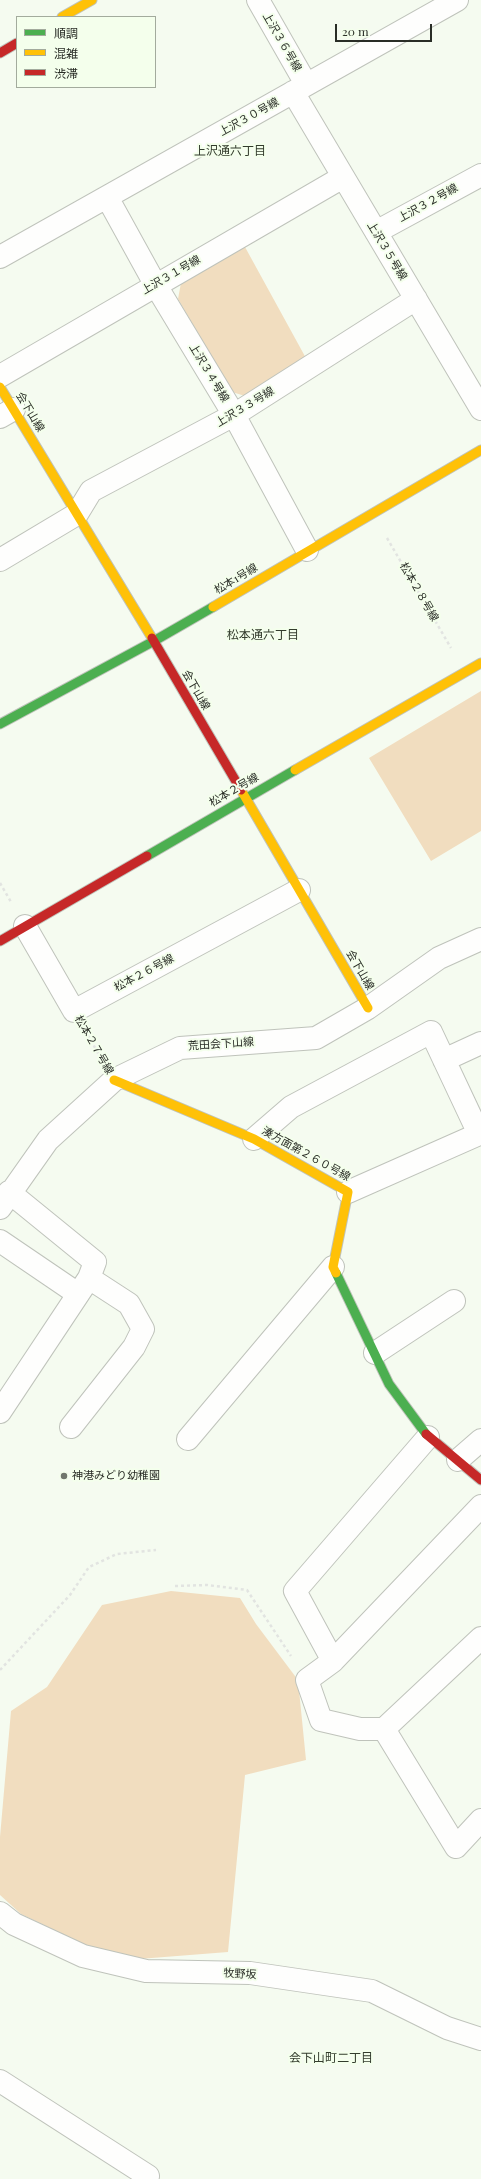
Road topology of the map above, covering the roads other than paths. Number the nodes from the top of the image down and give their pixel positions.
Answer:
1 (92, 0) edge
2 (258, 0) edge
3 (457, 0) edge
4 (64, 16) edge
5 (16, 44) edge
6 (0, 53) edge
7 (299, 88) junction
8 (481, 175) edge
9 (343, 177) junction
10 (107, 197) junction
11 (376, 232) junction
12 (0, 257) edge
13 (155, 284) junction
14 (416, 300) junction
15 (0, 376) edge
16 (0, 387) edge
17 (481, 409) edge
18 (7, 413) edge
19 (234, 415) junction
20 (481, 450) edge
21 (78, 514) junction
22 (308, 550) junction
23 (0, 560) edge
24 (154, 642) junction
25 (481, 663) edge
26 (0, 724) edge
27 (245, 798) junction
28 (299, 890) junction
29 (25, 926) junction
30 (481, 939) edge
31 (0, 941) edge
32 (368, 1008) junction
33 (481, 1043) edge
34 (444, 1060) junction
35 (114, 1080) junction
36 (254, 1138) junction
37 (348, 1192) junction
38 (5, 1200) edge
39 (0, 1241) edge
40 (333, 1267) junction
41 (84, 1286) junction
42 (454, 1301) dead end
43 (374, 1353) junction
44 (0, 1412) edge
45 (71, 1428) dead end
46 (428, 1437) junction
47 (188, 1439) dead end
48 (481, 1440) edge
49 (458, 1460) junction
50 (481, 1480) edge
51 (481, 1506) edge
52 (481, 1638) edge
53 (333, 1661) junction
54 (384, 1729) junction
55 (481, 1820) edge
56 (0, 1913) edge
57 (481, 2039) edge
58 (0, 2081) edge
59 (146, 2179) edge

1 - 4 street
2 - 7 street, 上沢３６号線
3 - 7 street, 上沢３０号線
5 - 6 street
7 - 9 street, 上沢３５号線
7 - 10 street, 上沢３０号線
8 - 11 street, 上沢３２号線
9 - 11 street, 上沢３５号線
9 - 13 street, 上沢３１号線
10 - 12 street, 上沢３０号線
10 - 13 street, 上沢３４号線
11 - 14 street, 上沢３５号線
13 - 15 street, 上沢３１号線
13 - 19 street, 上沢３４号線
14 - 17 street, 上沢３５号線
14 - 19 street, 上沢３３号線
16 - 18 street, 会下山線
18 - 21 street, 会下山線
19 - 21 street, 上沢３３号線
19 - 22 street, 上沢３４号線
20 - 22 street, 松本1号線
21 - 23 street
21 - 24 street, 会下山線
22 - 24 street, 松本1号線
24 - 26 street, 松本1号線
24 - 27 street, 会下山線
25 - 27 street, 松本２号線
27 - 28 street, 会下山線
27 - 29 street, 松本２号線
28 - 29 street, 松本２６号線
28 - 32 street, 会下山線
29 - 31 street, 松本２号線
30 - 32 street, 荒田会下山線
32 - 35 street, 荒田会下山線
33 - 34 street
34 - 36 street
34 - 37 street
35 - 36 street, 湊方面第２６０号線
35 - 38 street, 荒田会下山線
36 - 37 street, 湊方面第２６０号線
37 - 40 street, 湊方面第２６０号線
38 - 41 street
39 - 41 street
40 - 43 street
40 - 47 street
41 - 44 street
41 - 45 street
42 - 43 street
43 - 46 street
46 - 49 street
46 - 53 street
48 - 49 street
49 - 50 street
51 - 53 street
52 - 54 street
53 - 54 street
54 - 55 street
56 - 57 street, 牧野坂
58 - 59 street

